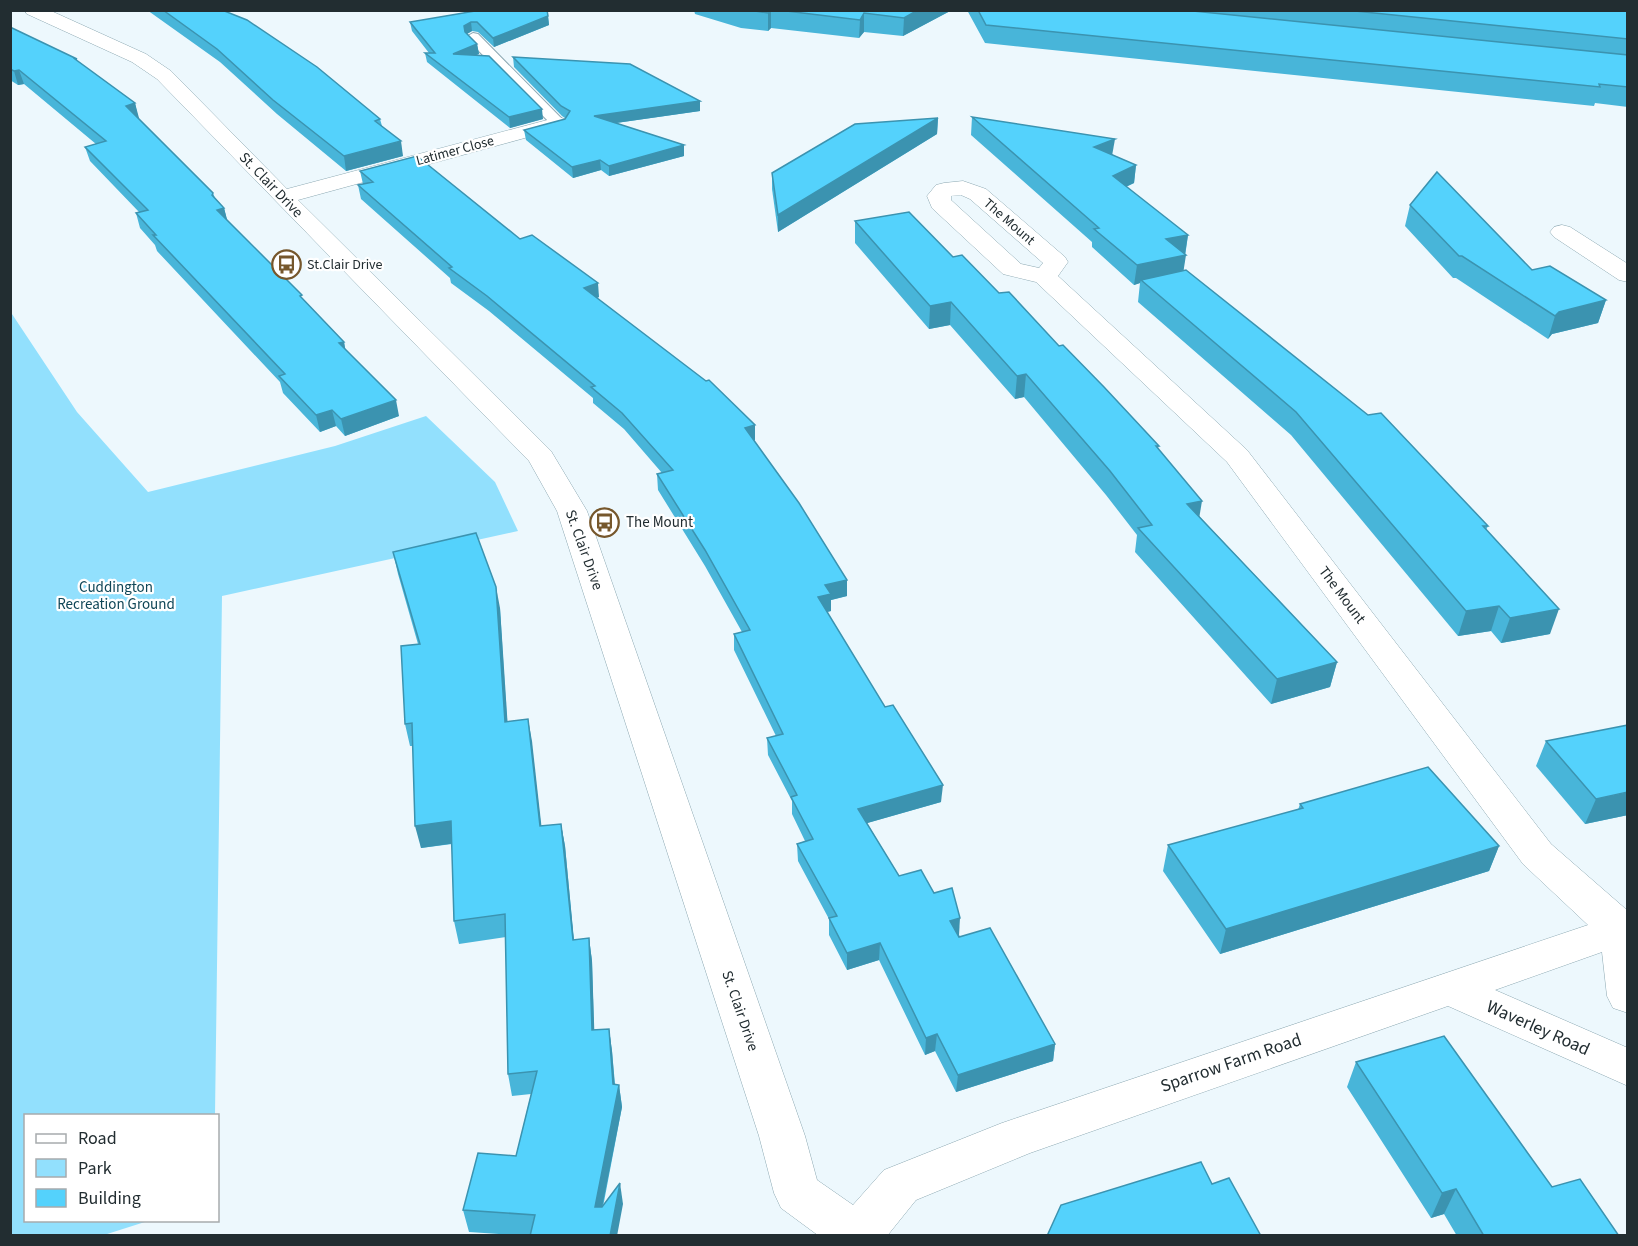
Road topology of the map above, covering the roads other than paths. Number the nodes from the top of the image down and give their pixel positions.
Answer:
1 (33, 10) edge
2 (473, 37) edge
3 (558, 123) joint
4 (282, 197) junction
5 (1562, 232) dead end
6 (1628, 275) edge
7 (1045, 277) dead end
8 (1624, 929) edge
9 (1449, 988) junction
10 (1628, 996) edge
11 (1628, 1068) edge
12 (857, 1235) edge

1 - 4 street, St. Clair Drive
2 - 3 lane
3 - 4 street, Latimer Close
4 - 12 street, St. Clair Drive
5 - 6 street
7 - 8 street, The Mount
8 - 9 street, Sparrow Farm Road
8 - 10 street
9 - 11 street, Waverley Road
9 - 12 street, Sparrow Farm Road

